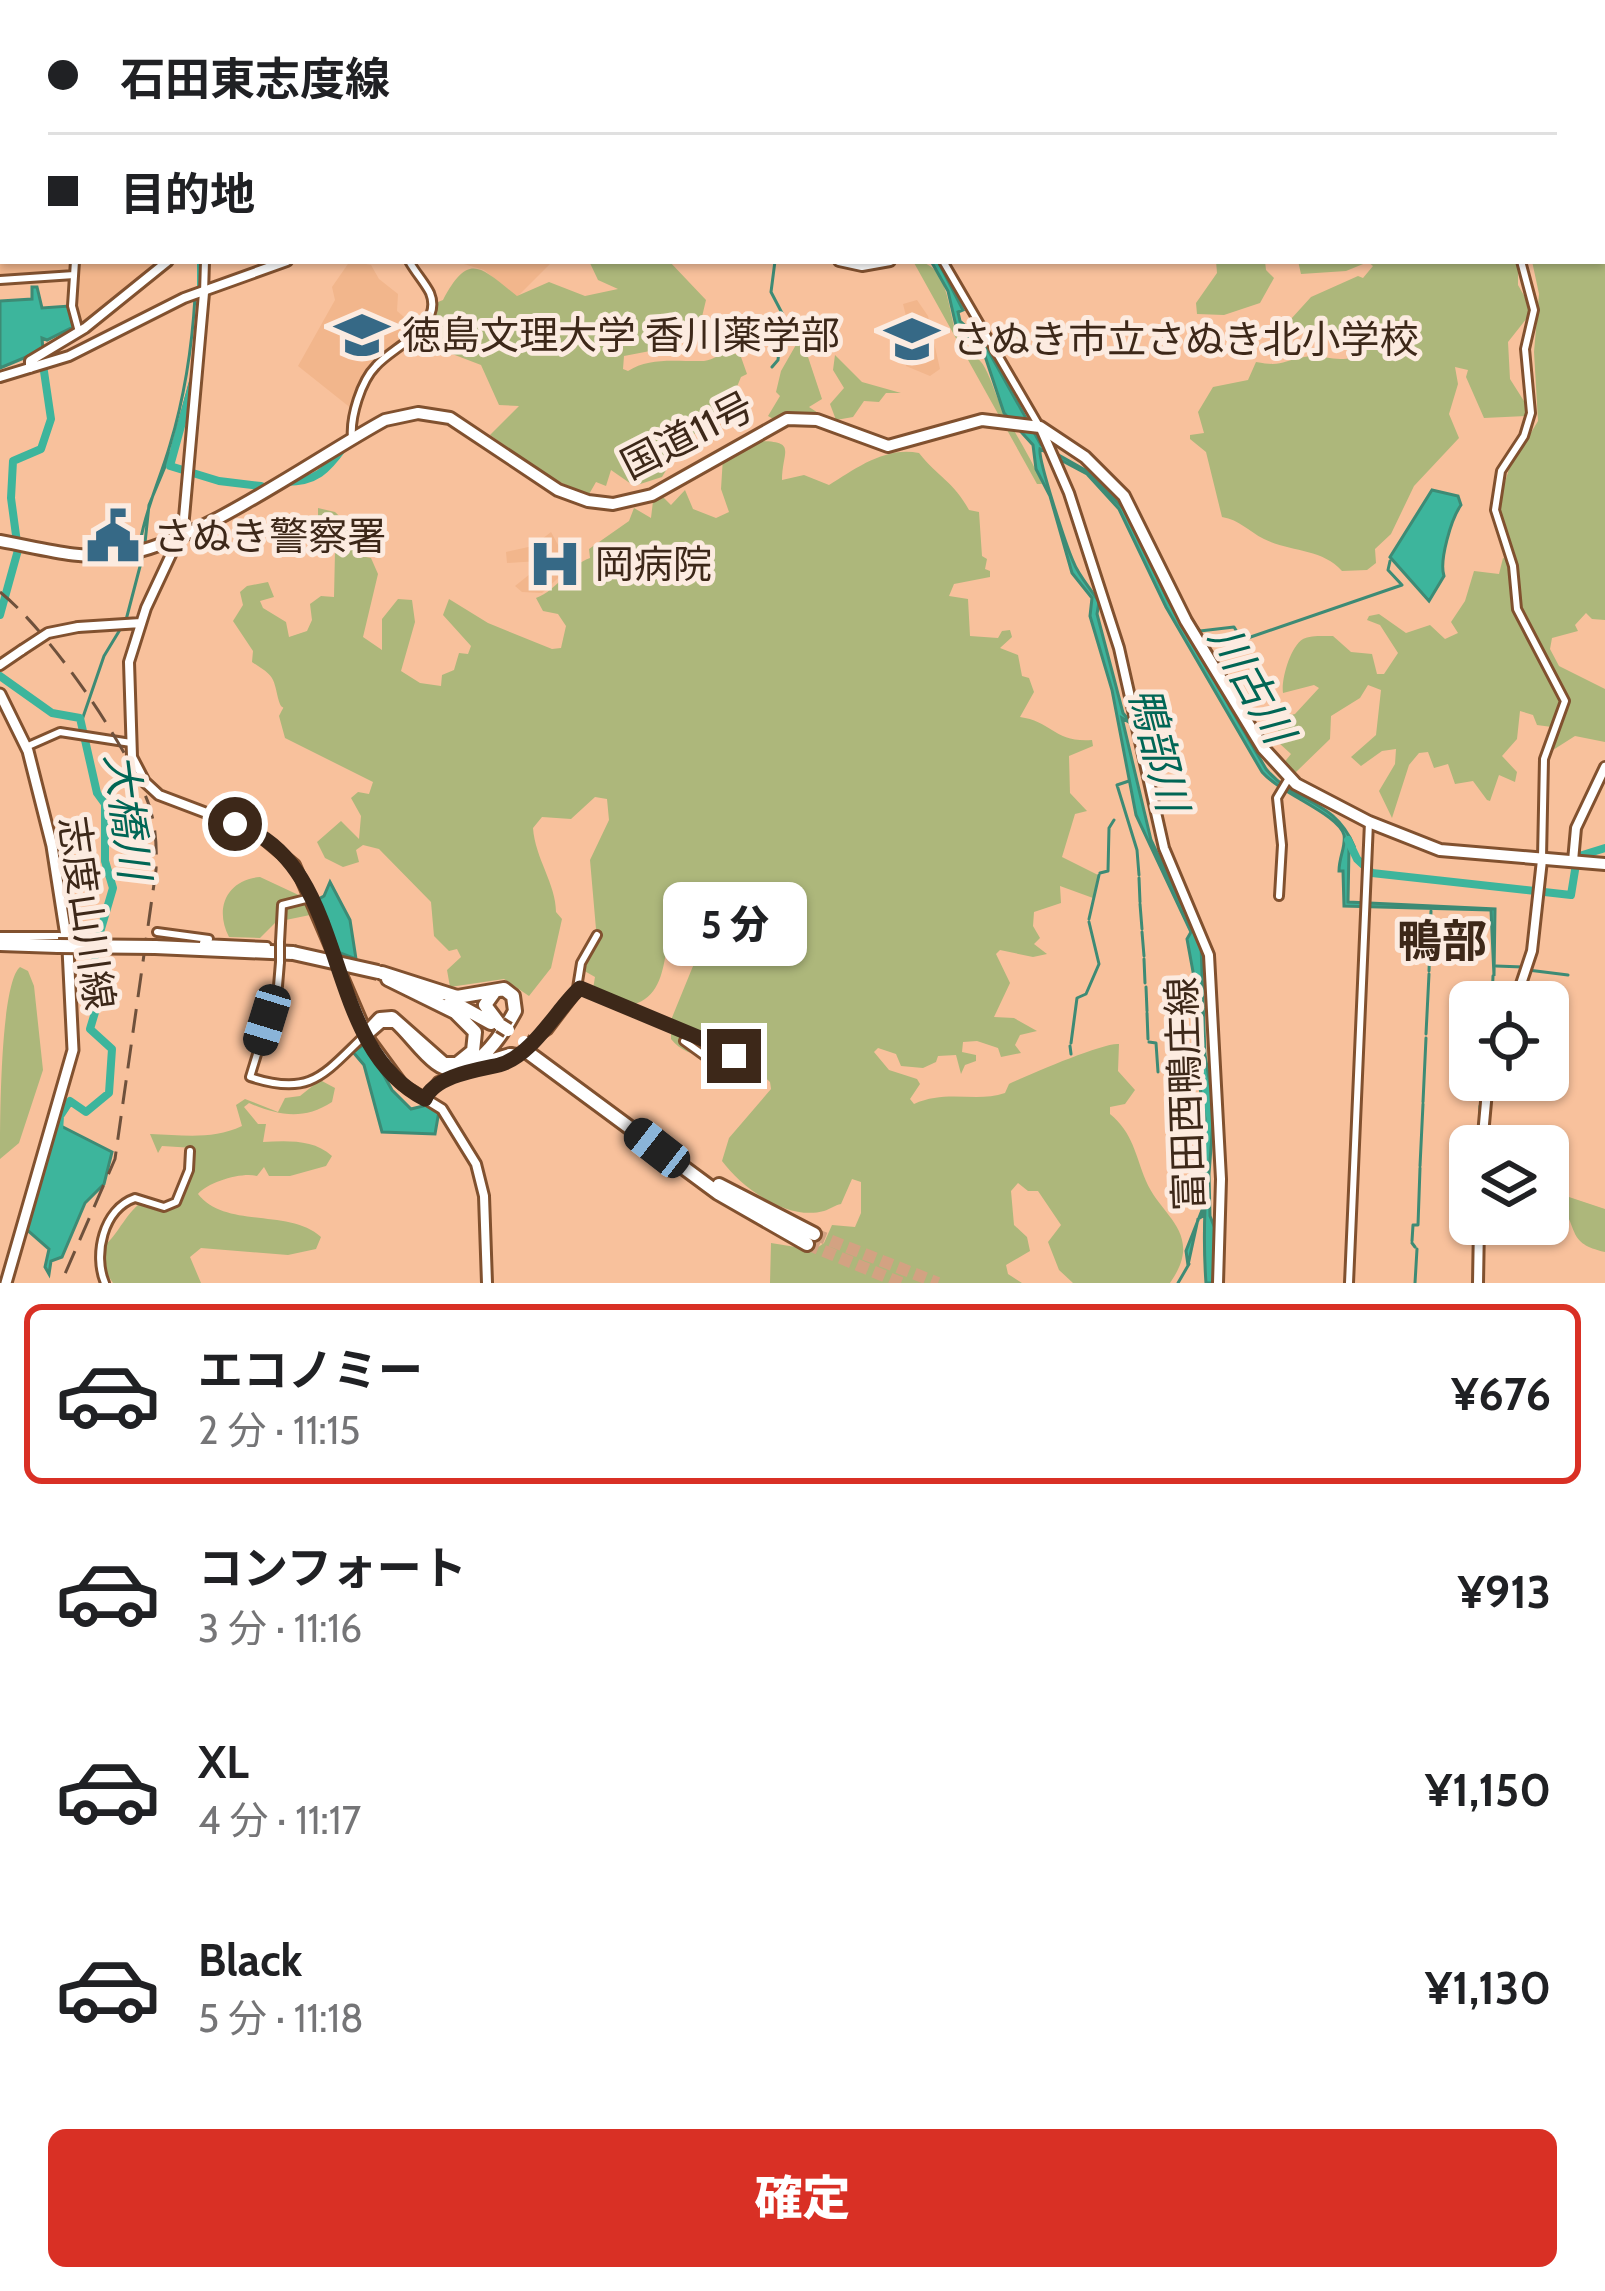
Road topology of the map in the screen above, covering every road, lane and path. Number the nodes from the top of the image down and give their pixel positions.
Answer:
1 (75, 264) edge
2 (165, 264) edge
3 (205, 264) edge
4 (279, 264) edge
5 (411, 264) edge
6 (945, 264) edge
7 (1522, 264) edge
8 (74, 275) junction
9 (0, 280) edge
10 (204, 293) junction
11 (80, 332) junction
12 (43, 358) junction
13 (0, 377) edge
14 (1039, 429) junction
15 (352, 439) junction
16 (182, 535) junction
17 (0, 541) edge
18 (141, 623) junction
19 (0, 665) edge
20 (0, 694) edge
21 (130, 743) junction
22 (26, 747) junction
23 (1605, 767) edge
24 (1284, 785) junction
25 (1369, 822) junction
26 (1542, 860) junction
27 (1574, 861) junction
28 (1605, 864) edge
29 (1279, 896) dead end
30 (310, 898) junction
31 (598, 935) dead end
32 (0, 943) edge
33 (156, 943) junction
34 (60, 944) junction
35 (331, 956) junction
36 (288, 958) junction
37 (348, 960) dead end
38 (381, 975) junction
39 (1522, 981) edge
40 (578, 988) junction
41 (502, 1030) junction
42 (366, 1034) junction
43 (684, 1040) dead end
44 (522, 1048) junction
45 (450, 1068) junction
46 (573, 1085) junction
47 (425, 1099) junction
48 (658, 1147) junction
49 (190, 1151) dead end
50 (720, 1190) junction
51 (1478, 1245) edge
52 (7, 1283) edge
53 (105, 1283) edge
54 (487, 1283) edge
55 (1218, 1283) edge
56 (1349, 1283) edge
57 (1478, 1283) edge

1 - 8 street
2 - 11 main road
3 - 10 street
4 - 10 main road
5 - 15 street
6 - 14 street
7 - 26 street
8 - 9 street
8 - 11 street
10 - 12 main road
10 - 16 main road
11 - 12 main road
12 - 13 main road
14 - 15 highway, 国道11号
14 - 24 highway, 国道11号
14 - 55 main road, 富田西鴨庄線
15 - 16 highway, 国道11号
16 - 17 highway, 国道11号
16 - 18 main road
18 - 19 main road, bridge
18 - 21 main road
20 - 22 main road, 志度山川線
21 - 22 street
21 - 30 main road
22 - 34 main road, 志度山川線
23 - 27 main road
24 - 25 highway, 国道11号
24 - 29 street
25 - 26 highway, 国道11号
25 - 56 street
26 - 27 highway, 国道11号
26 - 39 main road
27 - 28 highway, 国道11号
30 - 35 main road
30 - 36 street, bridge
31 - 40 street
32 - 34 highway
33 - 34 highway, bridge
33 - 34 street, bridge
33 - 35 street
33 - 36 highway
34 - 52 main road, 志度山川線
35 - 37 street
35 - 42 main road
36 - 38 highway, bridge
36 - 42 street
38 - 41 highway
38 - 45 highway
38 - 45 highway
40 - 43 street
40 - 47 street
41 - 44 highway
41 - 45 highway
42 - 45 highway
42 - 47 main road
44 - 45 highway
44 - 46 highway
44 - 46 highway
46 - 48 highway
46 - 48 highway
47 - 54 main road
48 - 50 highway
49 - 53 street
50 - 50 highway
51 - 57 main road

